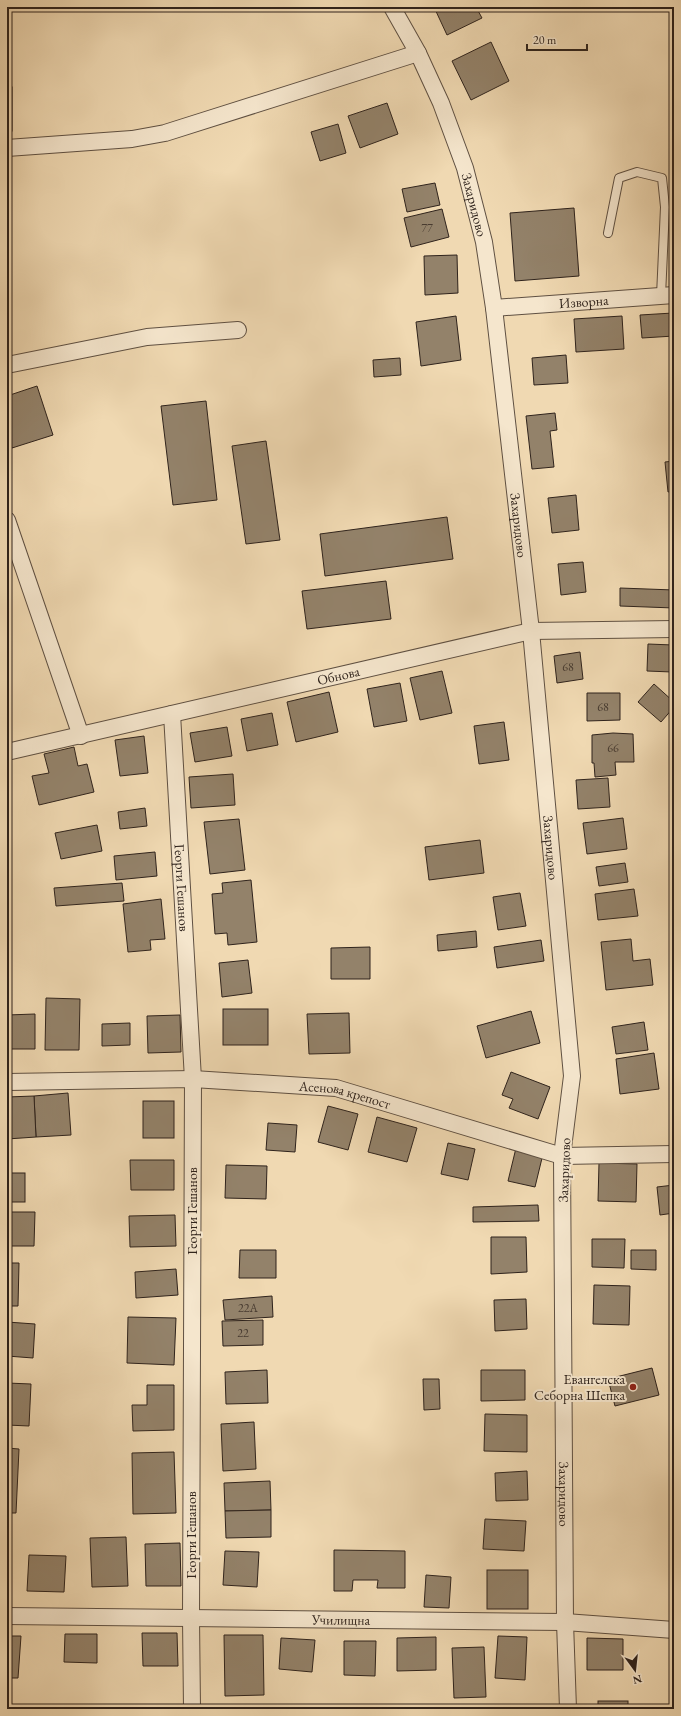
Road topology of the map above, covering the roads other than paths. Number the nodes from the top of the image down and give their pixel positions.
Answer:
1 (392, 7) edge
2 (418, 53) junction
3 (7, 148) edge
4 (608, 233) dead end
5 (668, 295) edge
6 (494, 308) junction
7 (238, 330) dead end
8 (7, 365) edge
9 (7, 520) edge
10 (674, 629) edge
11 (531, 631) junction
12 (172, 714) junction
13 (81, 736) junction
14 (7, 752) edge
15 (193, 1080) junction
16 (7, 1082) edge
17 (674, 1154) edge
18 (562, 1156) junction
19 (7, 1616) edge
20 (191, 1618) junction
21 (565, 1622) junction
22 (674, 1630) edge
23 (192, 1709) edge
24 (568, 1709) edge

1 - 2 street, Захаридово
2 - 3 street
2 - 6 street, Захаридово
4 - 5 lane
5 - 6 street, Изворна
6 - 11 street, Захаридово
7 - 8 street
9 - 13 street
10 - 11 street, Обнова
11 - 12 street, Обнова
11 - 18 street, Захаридово
12 - 13 street, Обнова
12 - 15 street, Георги Гешанов
13 - 14 street, Обнова
15 - 16 street, Асенова крепост
15 - 18 street, Асенова крепост
15 - 20 street, Георги Гешанов
17 - 18 street, Асенова крепост
18 - 21 street, Захаридово
19 - 20 street, Училищна
20 - 21 street, Училищна
20 - 23 street, Георги Гешанов
21 - 22 street, Училищна
21 - 24 street, Захаридово

